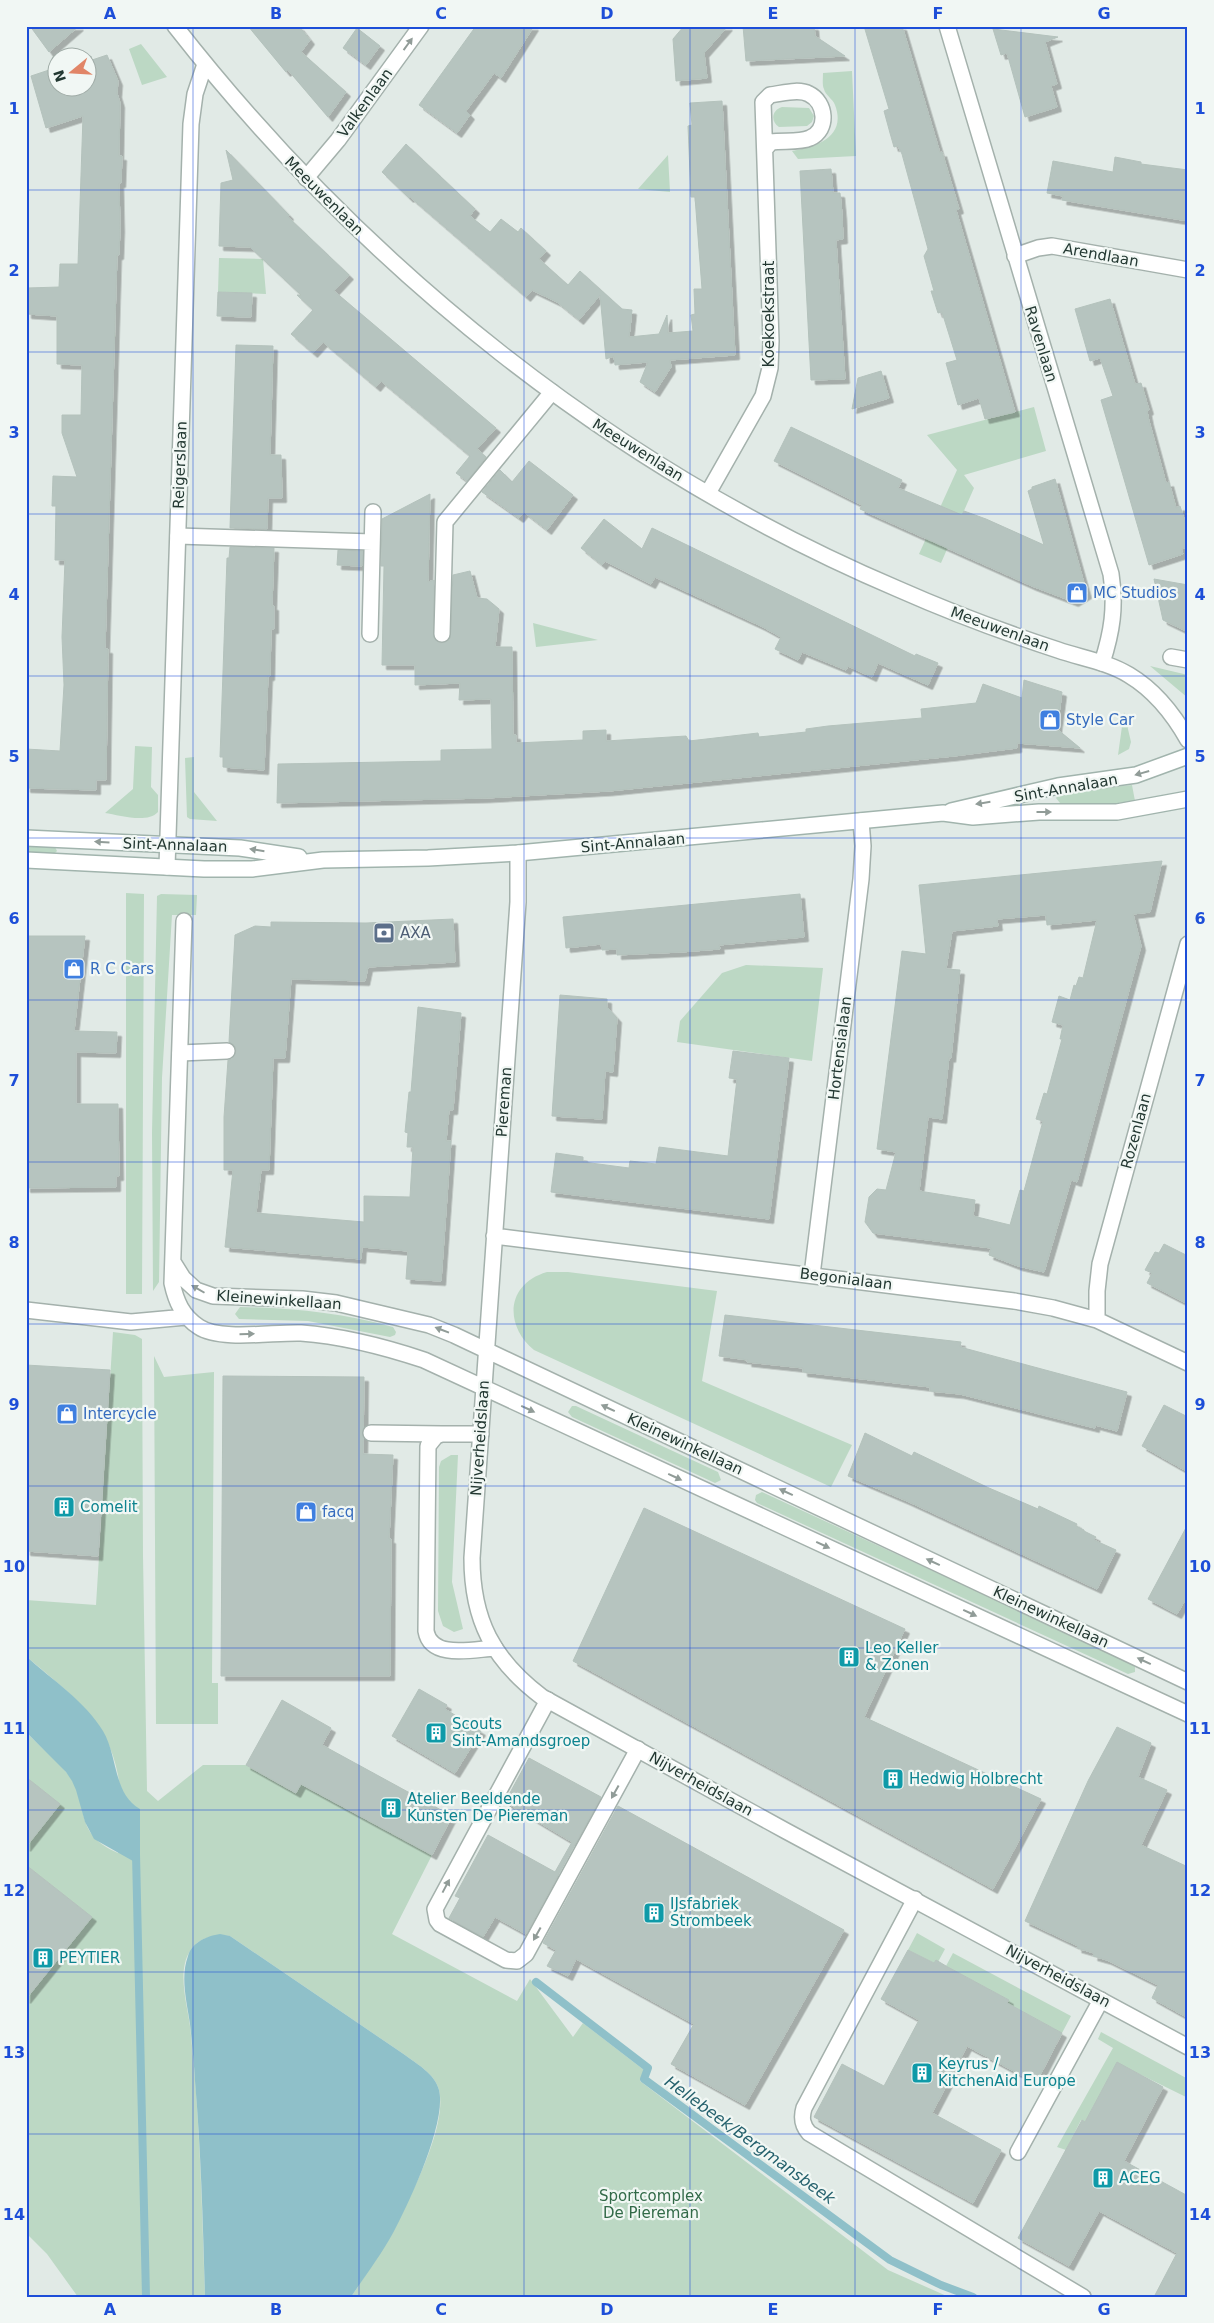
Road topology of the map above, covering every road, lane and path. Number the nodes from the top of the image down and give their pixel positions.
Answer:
1 (175, 26) edge
2 (421, 26) edge
3 (947, 26) edge
4 (205, 64) junction
5 (765, 149) junction
6 (306, 178) junction
7 (1015, 256) junction
8 (1188, 270) edge
9 (552, 392) junction
10 (708, 493) junction
11 (373, 512) dead end
12 (178, 536) junction
13 (372, 542) junction
14 (370, 634) dead end
15 (442, 634) dead end
16 (1171, 657) dead end
17 (1188, 660) edge
18 (1102, 664) junction
19 (1188, 740) edge
20 (1188, 756) edge
21 (1188, 799) edge
22 (943, 813) junction
23 (860, 821) junction
24 (26, 838) edge
25 (168, 844) junction
26 (518, 853) junction
27 (26, 860) edge
28 (322, 860) junction
29 (167, 867) junction
30 (184, 921) dead end
31 (1188, 944) edge
32 (227, 1051) dead end
33 (180, 1053) junction
34 (494, 1236) junction
35 (173, 1262) junction
36 (812, 1275) junction
37 (26, 1310) edge
38 (186, 1316) junction
39 (1097, 1320) junction
40 (486, 1351) junction
41 (1188, 1363) edge
42 (484, 1388) junction
43 (371, 1433) dead end
44 (442, 1434) junction
45 (481, 1434) junction
46 (495, 1648) junction
47 (1188, 1682) edge
48 (548, 1700) junction
49 (1186, 1707) edge
50 (638, 1749) junction
51 (915, 1899) junction
52 (1101, 2000) junction
53 (1188, 2047) edge
54 (1018, 2152) dead end
55 (1083, 2297) edge

1 - 4 street, Meeuwenlaan
6 -> 2 street, Valkenlaan
3 - 7 street, Ravenlaan
4 - 6 street, Meeuwenlaan
4 - 12 street, Reigerslaan
5 - 5 street, Koekoekstraat
5 - 10 street, Koekoekstraat
6 - 9 street, Meeuwenlaan
7 - 8 street, Arendlaan
7 - 18 street, Ravenlaan
9 - 10 street, Meeuwenlaan
9 - 15 street
10 - 18 street, Meeuwenlaan
11 - 13 street
12 - 13 street
12 - 25 street, Reigerslaan
13 - 14 street
16 - 17 street
18 - 19 street, Meeuwenlaan
20 -> 22 street, Sint-Annalaan
22 -> 21 street, Sint-Annalaan
22 - 23 street, Sint-Annalaan
23 - 26 street, Sint-Annalaan
23 - 36 street, Hortensialaan
25 -> 24 street, Sint-Annalaan
28 -> 25 street, Sint-Annalaan
25 - 29 street, Reigerslaan
26 - 28 street, Sint-Annalaan
26 - 34 street, Piereman
27 - 29 street, Sint-Annalaan
28 - 29 street, Sint-Annalaan
30 - 33 street, Kleinewinkellaan
31 - 39 street, Rozenlaan
32 - 33 street
33 - 35 street, Kleinewinkellaan
34 - 36 street, Begonialaan
34 - 40 street, Piereman
35 - 38 street, Kleinewinkellaan
40 -> 35 street, Kleinewinkellaan
36 - 39 street, Begonialaan
37 - 38 street
38 -> 42 street, Kleinewinkellaan
39 - 41 street, Begonialaan
40 - 42 street, Nijverheidslaan
47 -> 40 street, Kleinewinkellaan
42 - 45 street, Nijverheidslaan
42 -> 49 street, Kleinewinkellaan
43 - 44 street
44 - 45 street
44 - 46 street
45 - 46 street, Nijverheidslaan
46 - 48 street, Nijverheidslaan
48 - 50 street, Nijverheidslaan
50 -> 48 street
50 - 51 street, Nijverheidslaan
51 - 52 street, Nijverheidslaan
51 - 55 street
52 - 53 street, Nijverheidslaan
52 - 54 street

